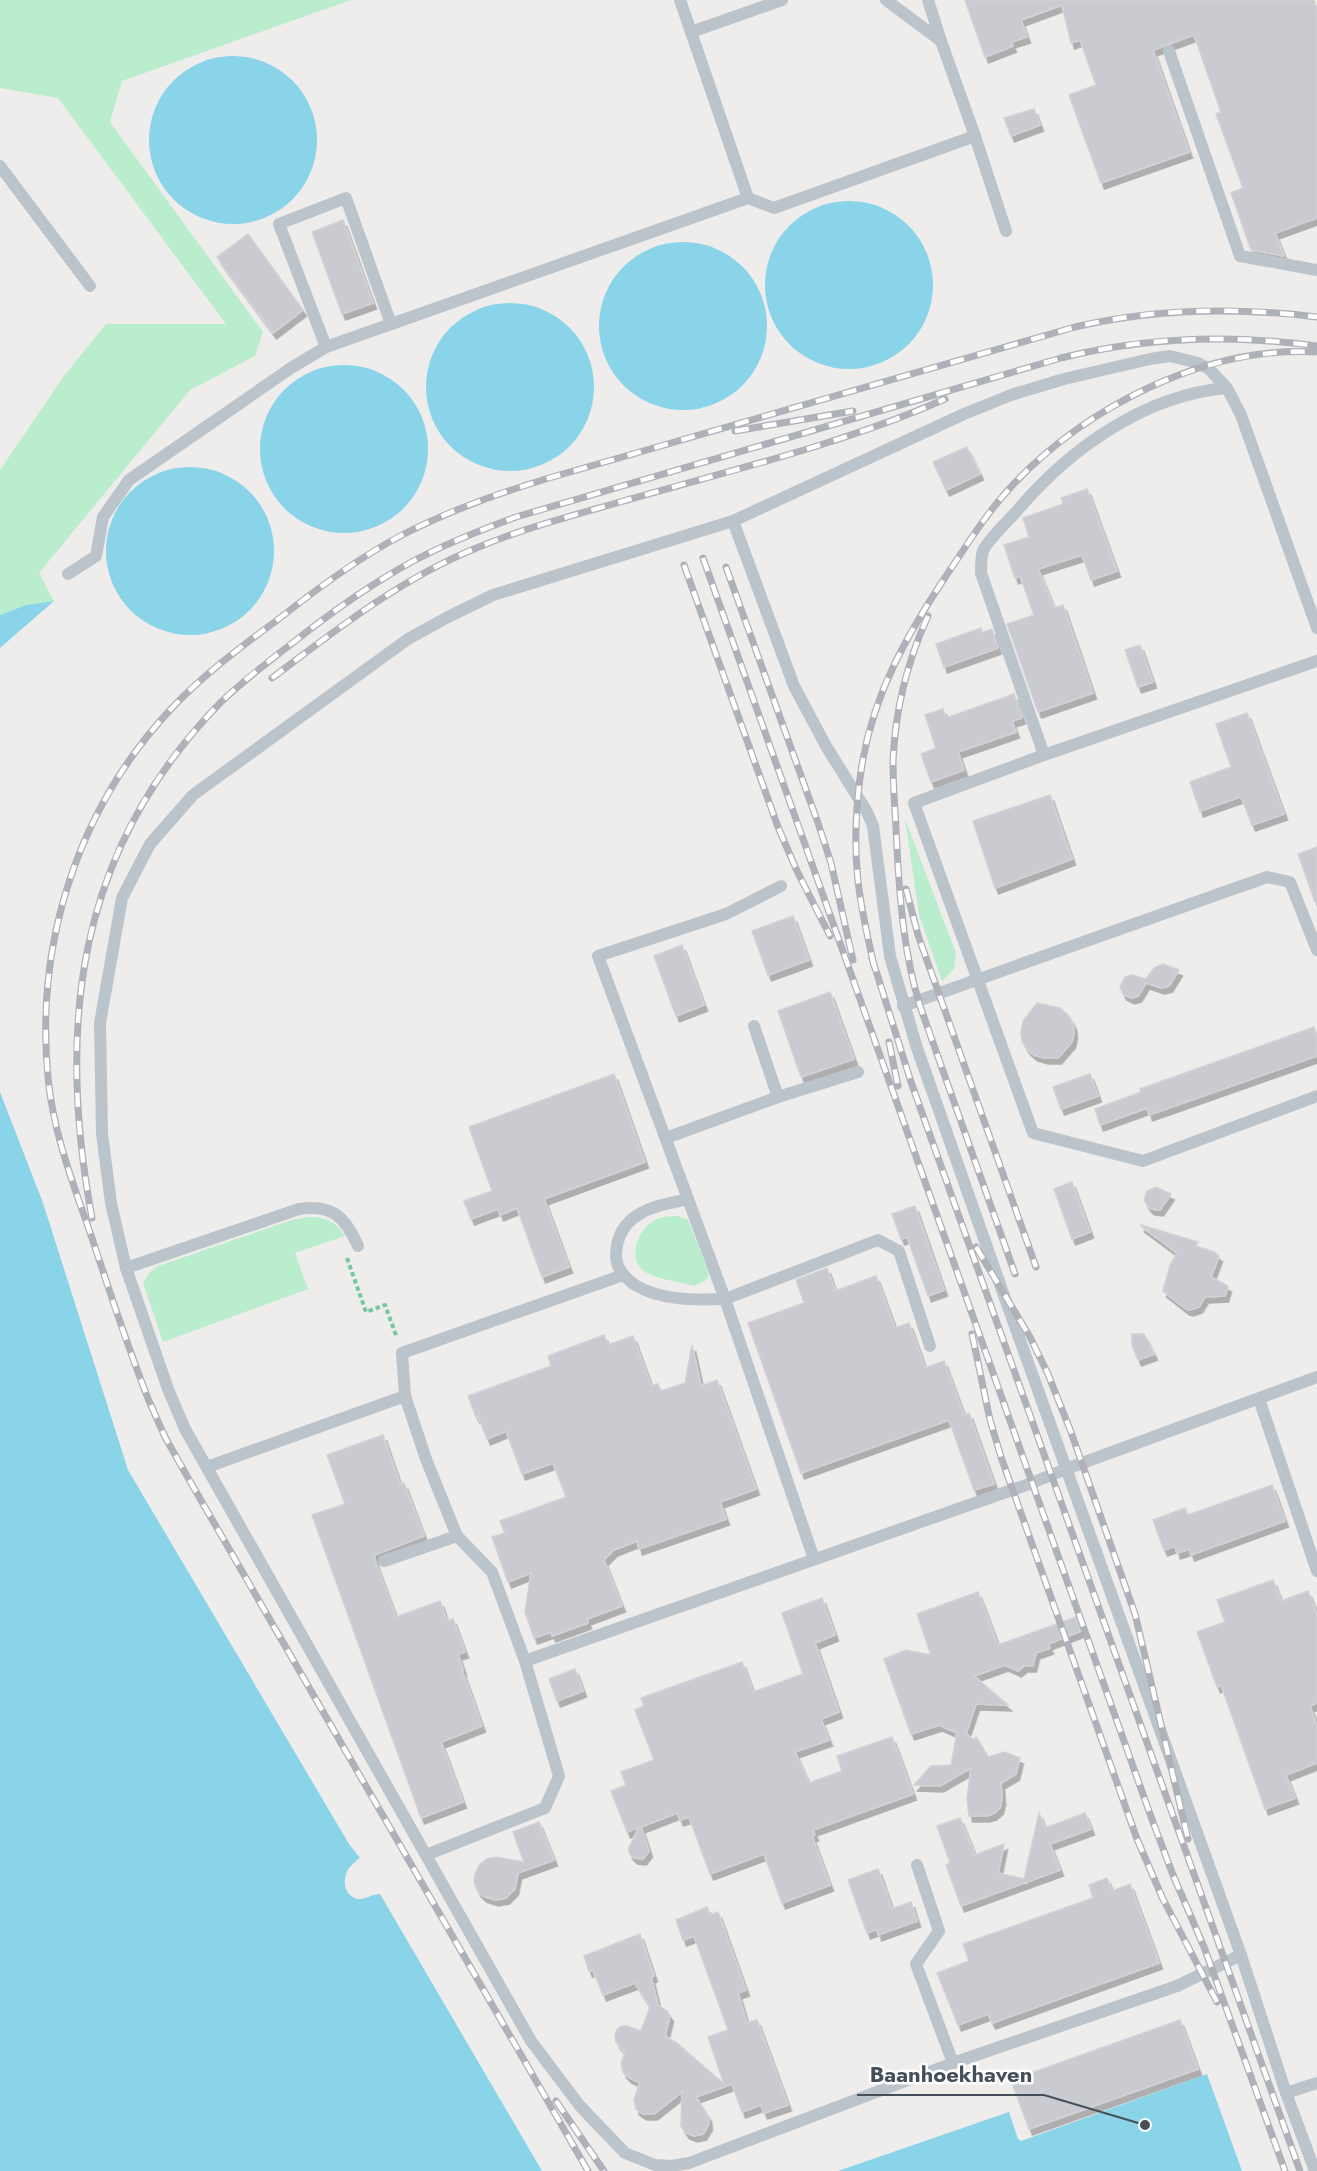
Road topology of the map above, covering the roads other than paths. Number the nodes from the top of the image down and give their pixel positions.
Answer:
1 (680, 0) edge
2 (782, 0) edge
3 (886, 0) edge
4 (928, 0) edge
5 (691, 32) junction
6 (941, 41) junction
7 (1169, 51) dead end
8 (975, 136) junction
9 (0, 166) edge
10 (748, 198) junction
11 (1006, 231) dead end
12 (1317, 270) edge
13 (90, 286) dead end
14 (391, 324) junction
15 (326, 347) junction
16 (1227, 388) junction
17 (733, 521) junction
18 (68, 574) dead end
19 (1317, 628) edge
20 (1317, 661) edge
21 (1044, 755) junction
22 (781, 886) dead end
23 (1317, 950) edge
24 (978, 979) junction
25 (903, 1006) junction
26 (754, 1026) dead end
27 (858, 1072) dead end
28 (1317, 1096) edge
29 (778, 1097) junction
30 (666, 1138) junction
31 (688, 1199) junction
32 (358, 1246) road end
33 (126, 1268) junction
34 (623, 1275) junction
35 (725, 1299) junction
36 (930, 1346) dead end
37 (1317, 1377) edge
38 (405, 1396) junction
39 (1259, 1399) junction
40 (207, 1467) junction
41 (1066, 1469) junction
42 (457, 1536) junction
43 (813, 1559) junction
44 (384, 1561) dead end
45 (1317, 1571) edge
46 (525, 1661) junction
47 (426, 1855) junction
48 (917, 1865) dead end
49 (1241, 1955) junction
50 (953, 2063) junction
51 (1317, 2083) edge
52 (1286, 2093) junction
53 (1315, 2171) edge

1 - 5 lane
2 - 5 lane
3 - 6 lane
4 - 6 lane
5 - 10 lane
6 - 8 lane
7 - 12 lane
8 - 10 lane
8 - 11 lane
9 - 13 lane
10 - 14 lane
14 - 15 lane
14 - 15 lane
15 - 18 lane
16 - 17 lane
16 - 19 lane
16 - 21 lane
17 - 25 lane
17 - 33 lane
20 - 21 lane
21 - 24 lane
22 - 30 lane
23 - 24 lane
24 - 25 lane
24 - 28 lane
25 - 41 lane
26 - 29 lane
27 - 29 lane
29 - 30 lane
30 - 31 lane
31 - 34 lane
31 - 35 lane
32 - 33 lane
33 - 40 lane
34 - 35 lane
34 - 38 lane
35 - 36 lane
35 - 43 lane
37 - 39 lane
38 - 40 lane
38 - 42 lane
39 - 41 lane
39 - 45 lane
40 - 47 lane
41 - 43 lane
41 - 49 lane
42 - 44 lane
42 - 46 lane
43 - 46 lane
46 - 47 lane
47 - 50 lane
48 - 50 lane
49 - 50 lane
49 - 52 lane
51 - 52 lane
52 - 53 lane

